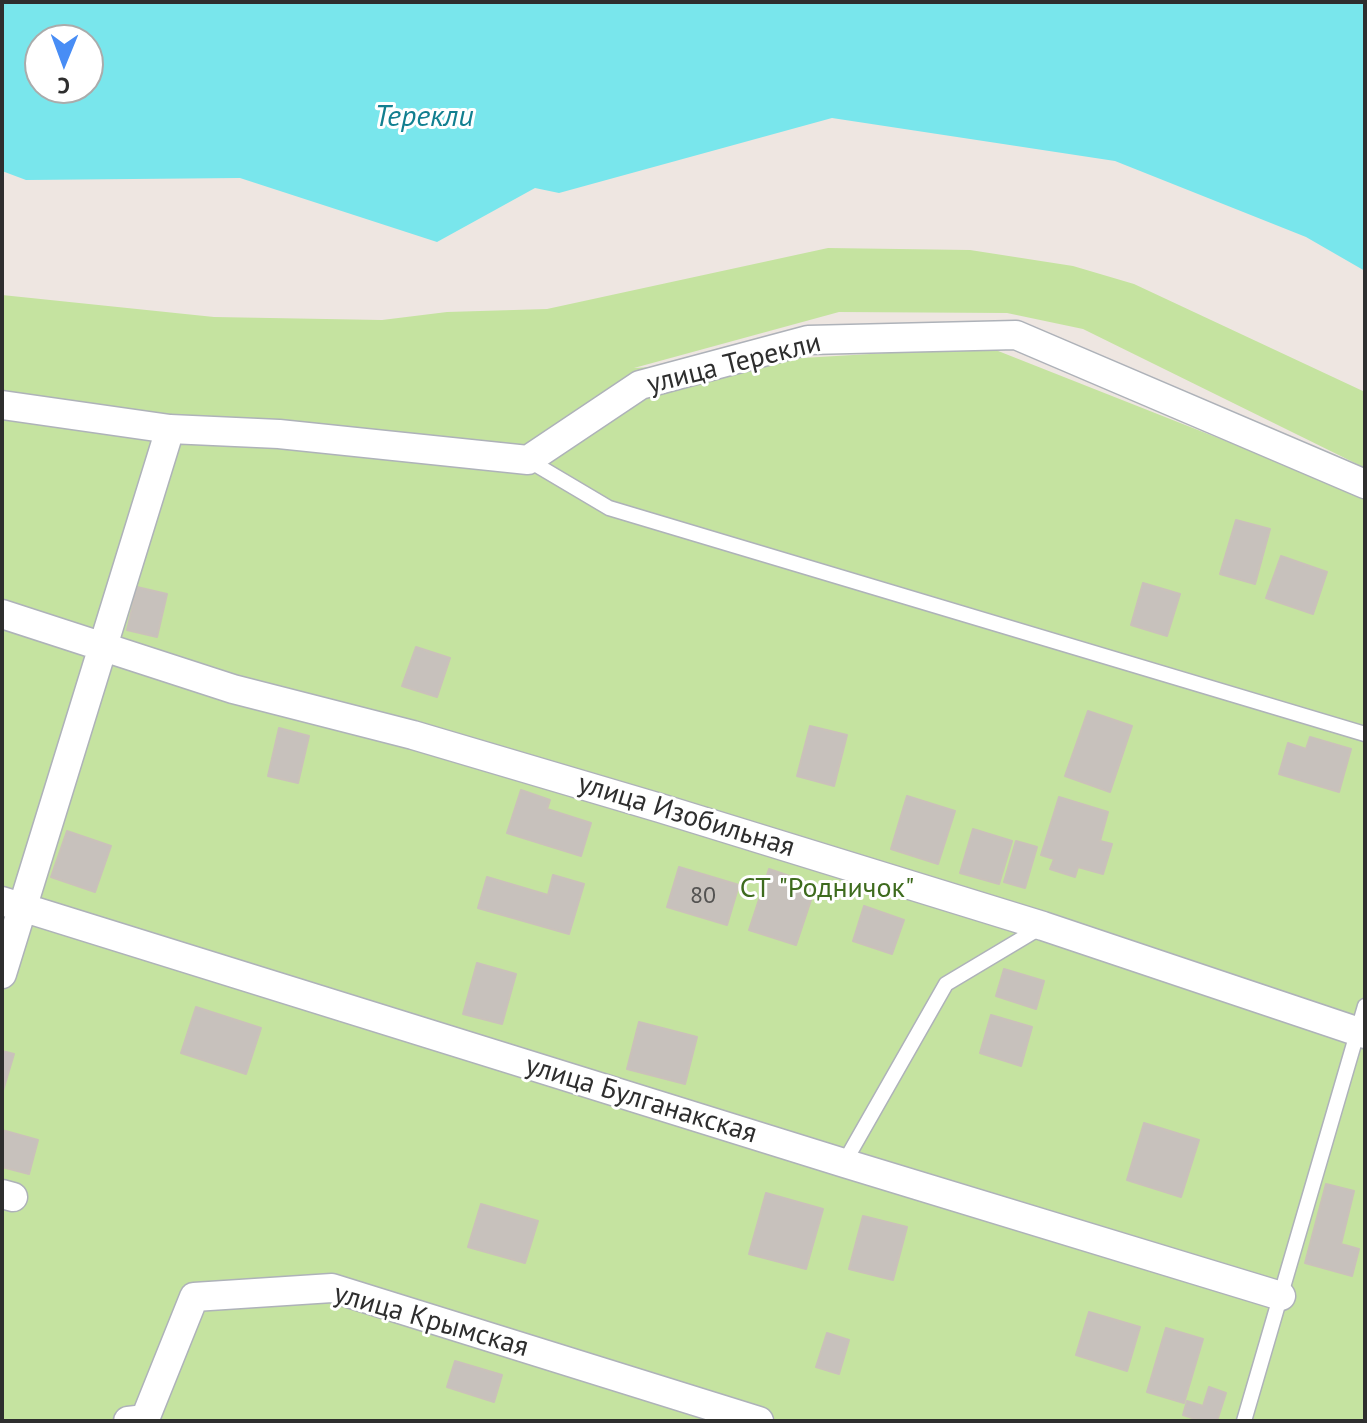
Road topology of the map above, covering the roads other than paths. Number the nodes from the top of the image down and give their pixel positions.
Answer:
1 (2, 405) edge
2 (170, 429) junction
3 (528, 460) junction
4 (1365, 484) edge
5 (2, 614) edge
6 (103, 649) junction
7 (1365, 734) edge
8 (13, 904) edge
9 (1043, 926) junction
10 (2, 974) edge
11 (1363, 1024) edge
12 (844, 1163) junction
13 (1281, 1296) junction
14 (128, 1421) edge
15 (759, 1421) edge
16 (1244, 1421) edge

1 - 2 street
2 - 3 street
2 - 6 street
3 - 4 street, улица Терекли
3 - 7 lane
5 - 6 street, улица Изобильная
6 - 8 street
6 - 9 street, улица Изобильная
8 - 10 street
8 - 12 street, улица Булганакская
9 - 11 street, улица Изобильная
9 - 12 lane
11 - 13 lane
12 - 13 street, улица Булганакская
13 - 16 lane
14 - 15 street, улица Крымская

